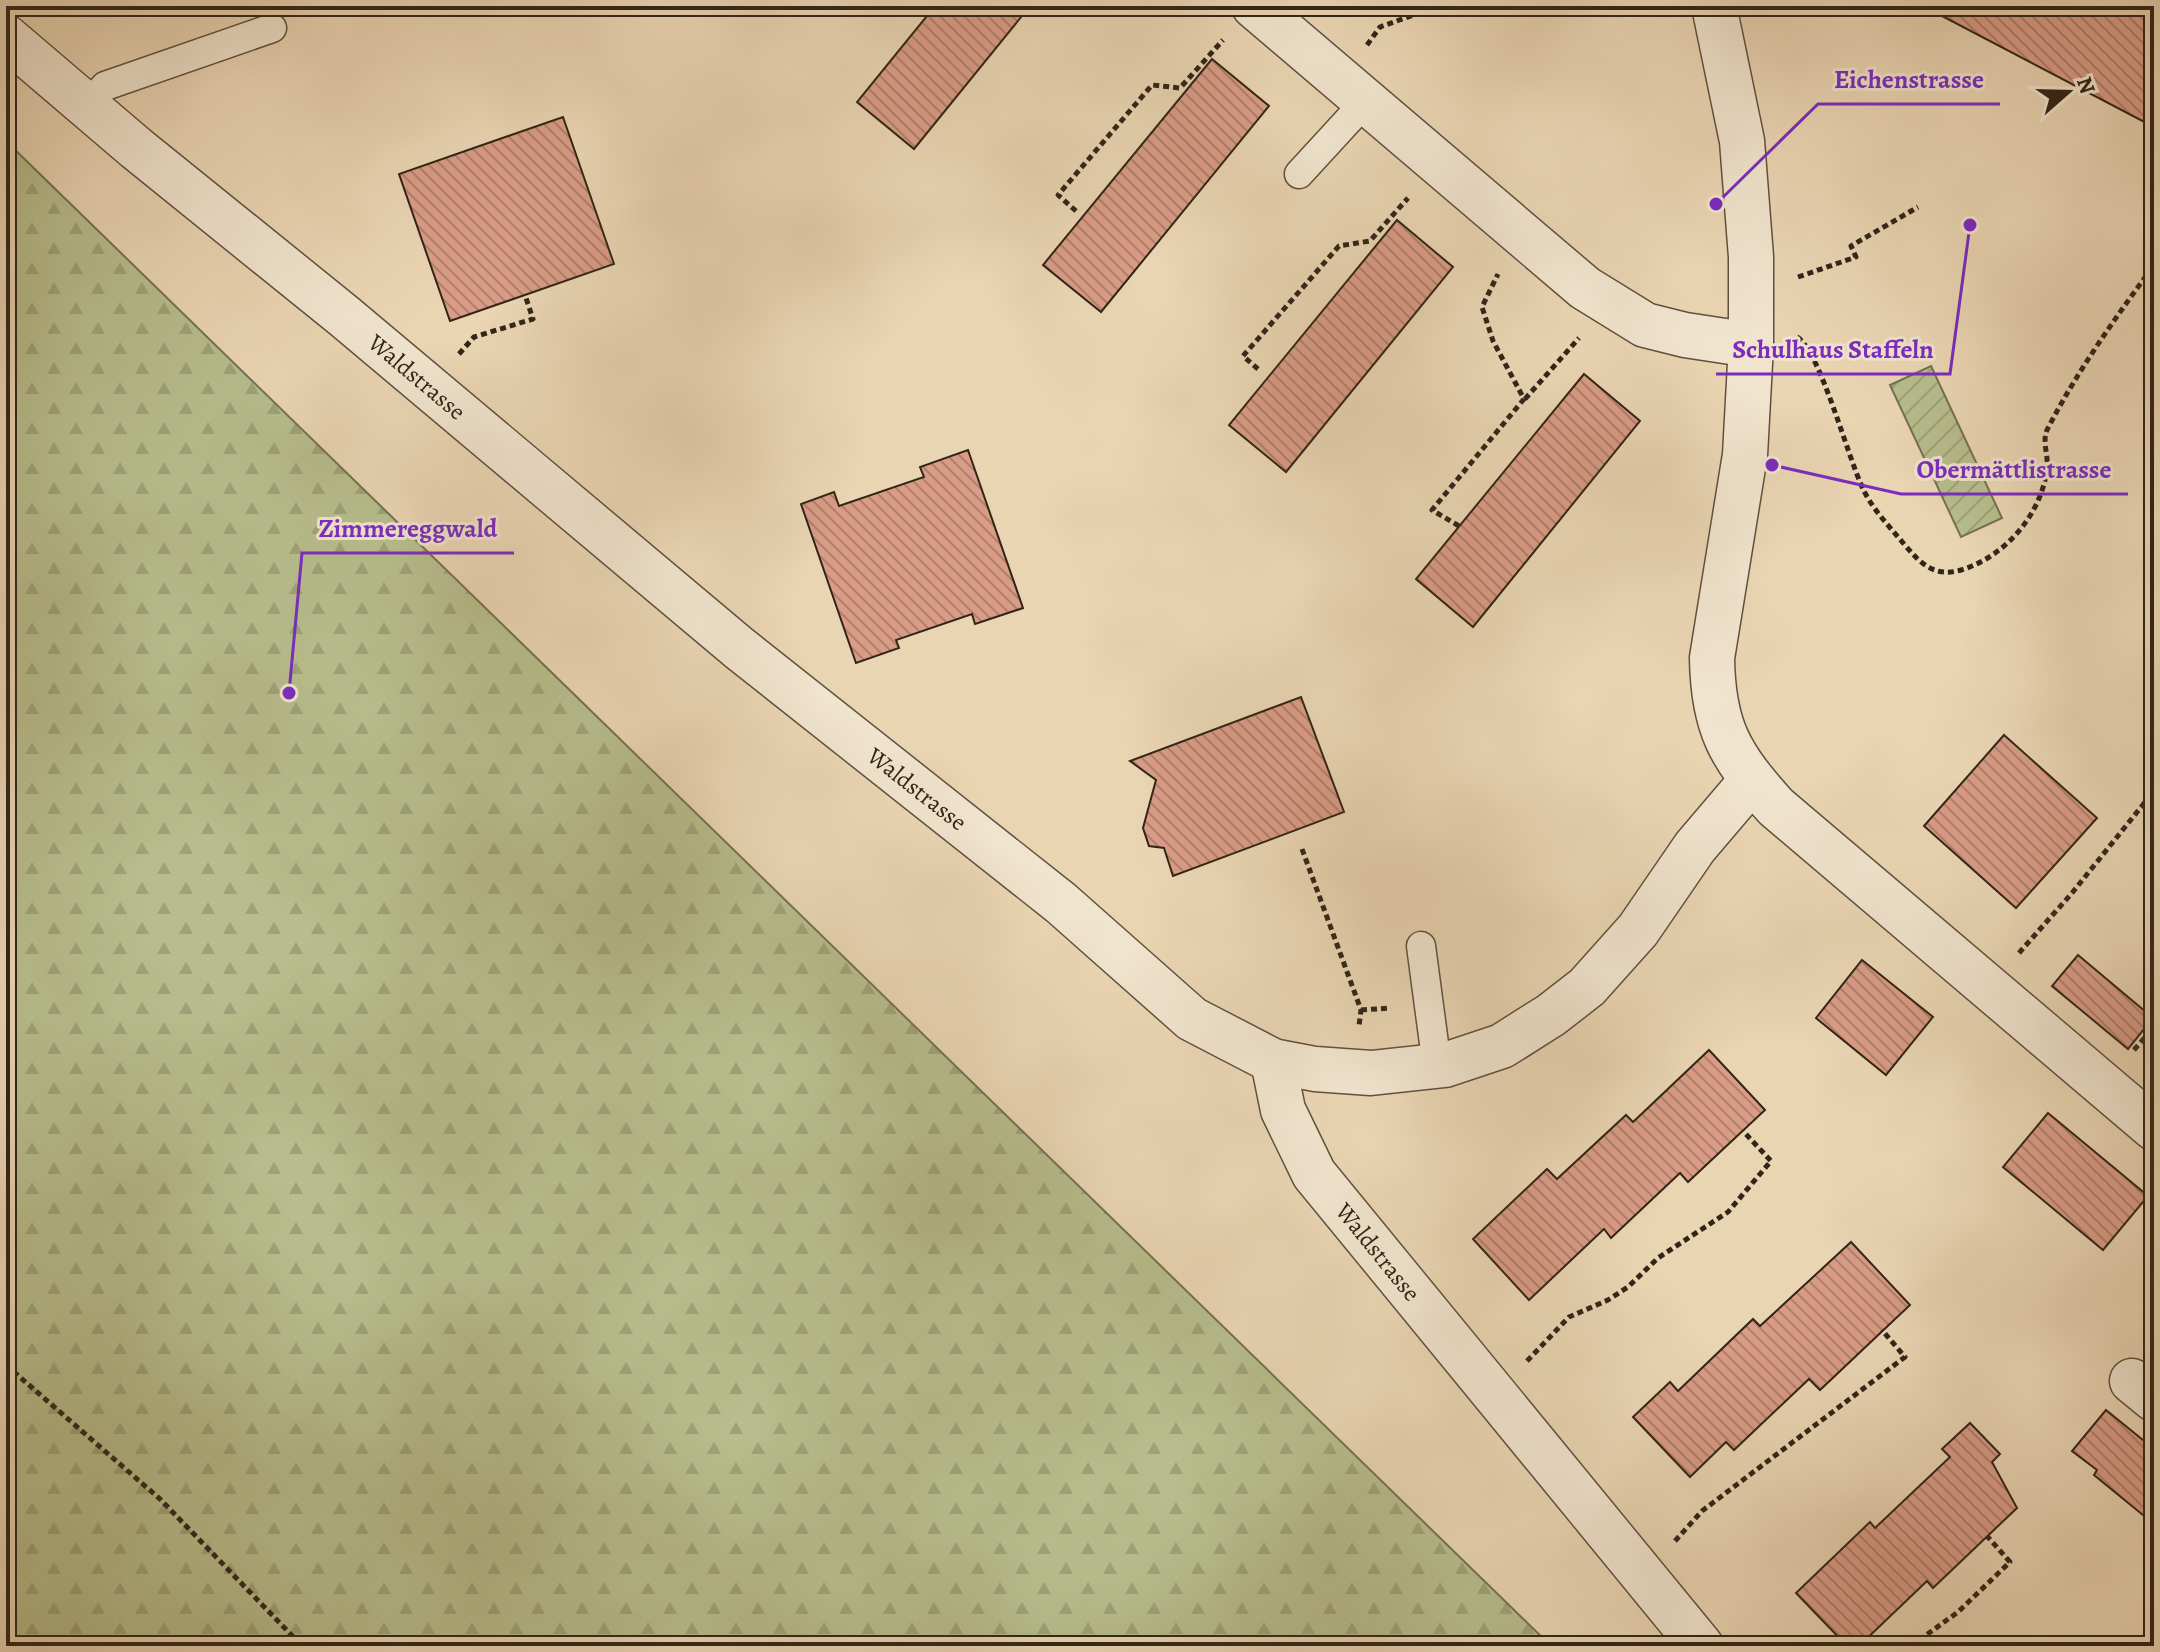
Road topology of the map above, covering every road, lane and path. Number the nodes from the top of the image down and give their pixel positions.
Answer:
1 (1417, 6) edge
2 (1714, 6) edge
3 (1240, 22) edge
4 (272, 28) dead end
5 (6, 37) edge
6 (1366, 45) dead end
7 (1366, 101) junction
8 (87, 106) junction
9 (1299, 174) dead end
10 (1409, 196) dead end
11 (1918, 207) dead end
12 (1076, 211) dead end
13 (2154, 265) edge
14 (1499, 271) dead end
15 (1798, 276) dead end
16 (525, 295) dead end
17 (1793, 335) dead end
18 (1751, 345) junction
19 (1560, 359) dead end
20 (1258, 369) dead end
21 (428, 387) junction
22 (1524, 399) junction
23 (1459, 526) dead end
24 (1752, 780) junction
25 (2154, 791) edge
26 (1302, 849) dead end
27 (1421, 946) dead end
28 (1989, 987) junction
29 (2154, 1027) edge
30 (1358, 1035) dead end
31 (2126, 1060) dead end
32 (1273, 1061) junction
33 (1437, 1066) junction
34 (2154, 1128) edge
35 (1743, 1131) dead end
36 (1882, 1330) dead end
37 (6, 1365) edge
38 (1522, 1367) dead end
39 (1987, 1536) dead end
40 (1671, 1546) dead end
41 (302, 1646) edge
42 (1701, 1646) edge
43 (1911, 1646) edge

1 - 6 path
2 - 18 street
3 - 7 street
3 - 12 path
4 - 8 lane
5 - 8 street, Waldstrasse
7 - 9 lane
7 - 18 street
8 - 21 street, Waldstrasse
10 - 20 path
11 - 15 path
13 - 17 path
14 - 22 path
16 - 21 path
18 - 24 street
19 - 22 path
21 - 32 street, Waldstrasse
22 - 23 path
24 - 28 street
24 - 33 street
25 - 28 path
26 - 30 path
27 - 33 lane
28 - 34 street
29 - 31 path
32 - 33 street
32 - 42 street, Waldstrasse
35 - 38 path
36 - 40 path
37 - 41 path
39 - 43 path

